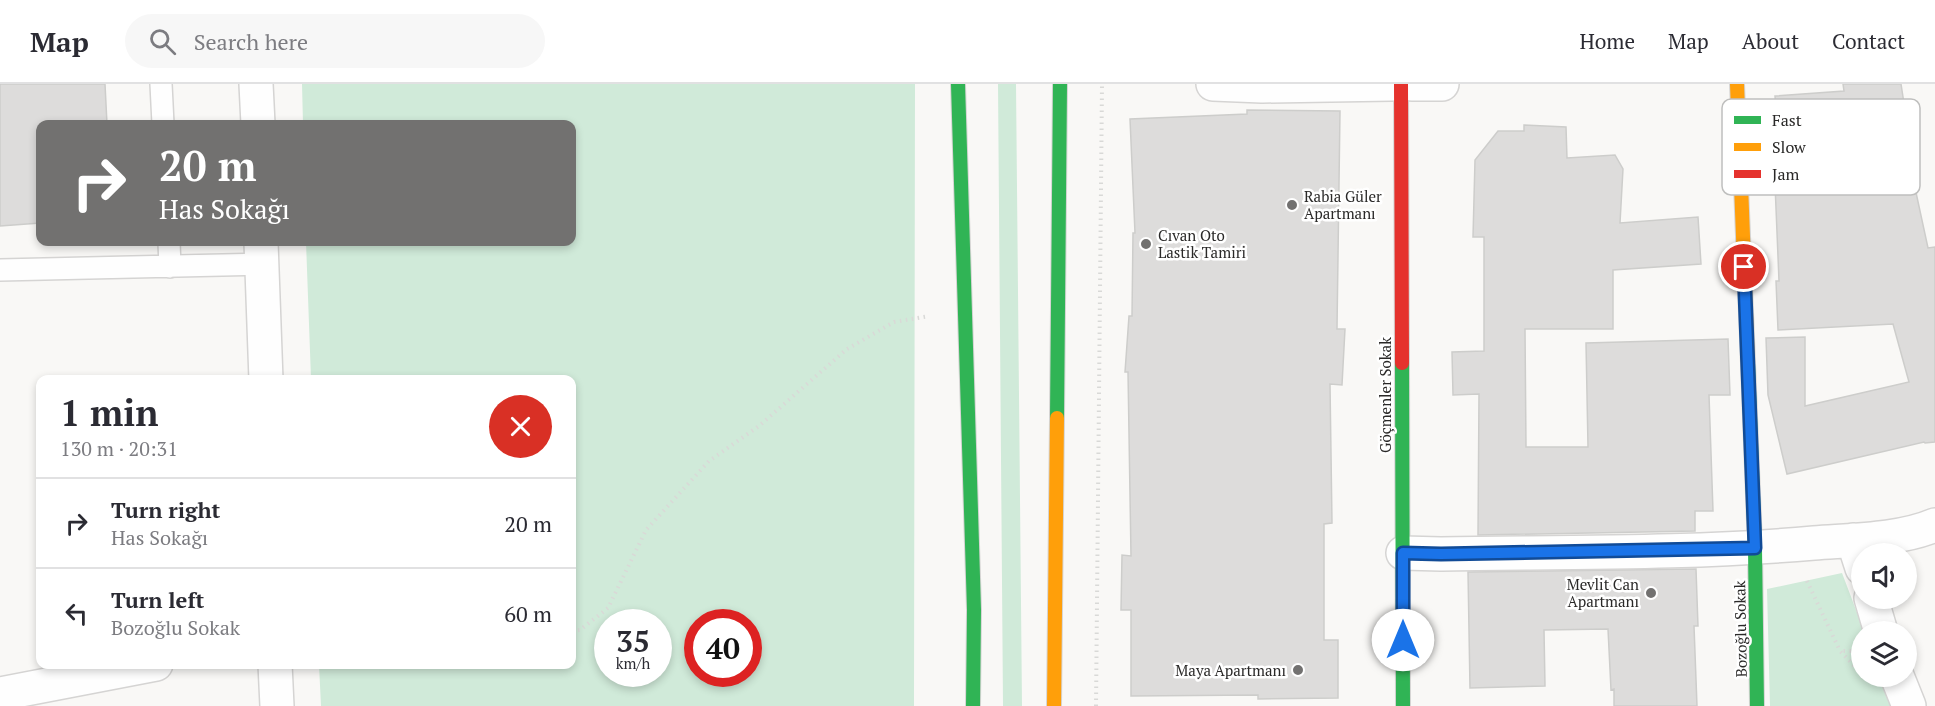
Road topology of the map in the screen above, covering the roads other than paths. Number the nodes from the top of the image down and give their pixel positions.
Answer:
1 (162, 84) edge
2 (256, 84) edge
3 (958, 84) edge
4 (1060, 84) edge
5 (1213, 84) edge
6 (1392, 84) edge
7 (1401, 84) edge
8 (1412, 84) edge
9 (1442, 84) edge
10 (1737, 84) edge
11 (1262, 85) edge
12 (1738, 99) edge
13 (164, 120) edge
14 (258, 120) edge
15 (1741, 195) edge
16 (169, 246) edge
17 (262, 253) edge
18 (171, 267) junction
19 (0, 270) edge
20 (266, 375) edge
21 (1935, 525) edge
22 (1887, 543) edge
23 (1755, 548) junction
24 (1403, 553) junction
25 (1851, 553) edge
26 (130, 669) edge
27 (275, 669) edge
28 (1901, 687) edge
29 (0, 694) edge
30 (277, 706) edge
31 (973, 706) edge
32 (1054, 706) edge
33 (1403, 706) edge
34 (1757, 706) edge
35 (1909, 706) edge

1 - 13 lane
2 - 14 street
3 - 31 street
4 - 32 street
5 - 11 street
6 - 11 street
7 - 24 street, Göçmenler Sokak
8 - 9 street
10 - 12 street, Bozoğlu Sokak
15 - 23 street, Bozoğlu Sokak
16 - 18 lane
17 - 18 lane
17 - 20 street
18 - 19 lane
21 - 22 street
23 - 24 street
23 - 25 street
23 - 34 street, Bozoğlu Sokak
24 - 33 street, Göçmenler Sokak
26 - 29 street
27 - 30 street
28 - 35 street

